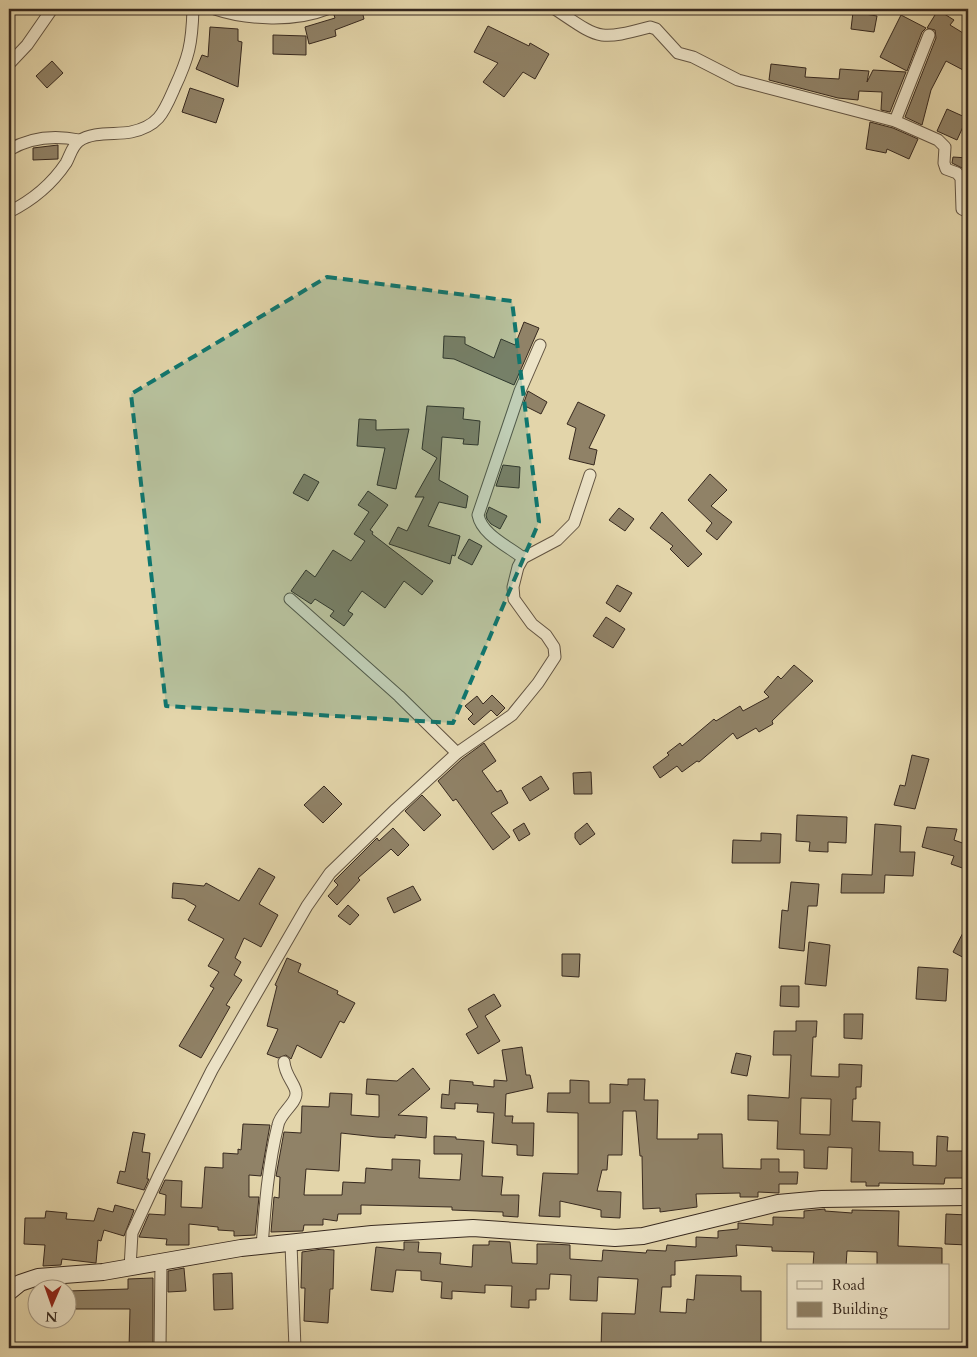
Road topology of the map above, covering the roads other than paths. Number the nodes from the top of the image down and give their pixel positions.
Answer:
1 (52, 9) edge
2 (193, 9) edge
3 (216, 9) edge
4 (327, 9) edge
5 (555, 9) edge
6 (929, 35) dead end
7 (9, 64) edge
8 (895, 121) junction
9 (80, 140) junction
10 (9, 150) edge
11 (9, 212) edge
12 (968, 212) edge
13 (540, 345) dead end
14 (590, 475) dead end
15 (524, 558) junction
16 (290, 599) dead end
17 (457, 753) junction
18 (284, 1062) dead end
19 (968, 1197) edge
20 (291, 1244) junction
21 (262, 1247) junction
22 (160, 1262) junction
23 (130, 1268) junction
24 (9, 1292) edge
25 (160, 1348) edge
26 (295, 1348) edge

1 - 7 street
2 - 9 street
3 - 4 street
5 - 8 street
6 - 8 street
8 - 12 street
9 - 10 street
9 - 11 street
13 - 15 street
14 - 15 street
15 - 17 street
16 - 17 street
17 - 23 street
18 - 21 street
19 - 20 main road
20 - 21 main road
20 - 26 street
21 - 22 main road
22 - 23 main road
22 - 25 street
23 - 24 main road

